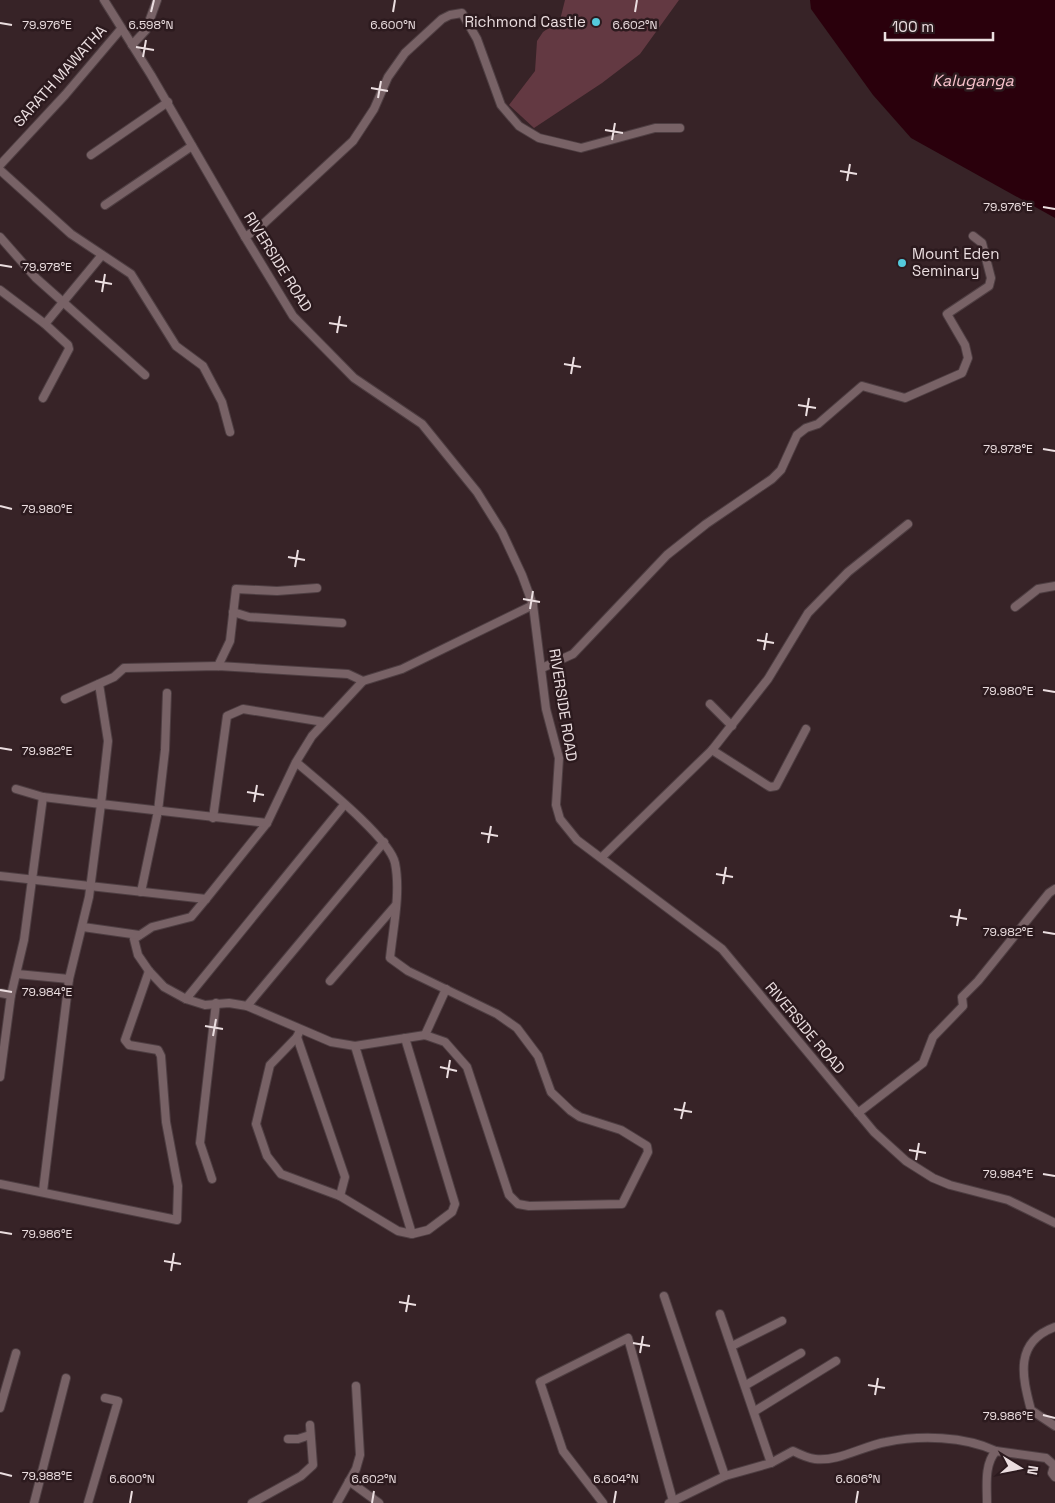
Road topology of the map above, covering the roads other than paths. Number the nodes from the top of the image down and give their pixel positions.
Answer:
1 (104, 0) edge
2 (157, 0) edge
3 (121, 29) junction
4 (132, 46) junction
5 (168, 102) junction
6 (680, 128) dead end
7 (192, 146) junction
8 (91, 155) dead end
9 (0, 165) edge
10 (0, 170) edge
11 (105, 204) dead end
12 (973, 236) dead end
13 (0, 237) edge
14 (245, 237) junction
15 (102, 255) junction
16 (0, 290) edge
17 (64, 304) junction
18 (45, 324) junction
19 (144, 375) dead end
20 (43, 398) dead end
21 (230, 432) dead end
22 (908, 524) dead end
23 (1055, 586) edge
24 (317, 588) dead end
25 (533, 606) junction
26 (1015, 607) dead end
27 (233, 612) junction
28 (342, 623) dead end
29 (218, 666) junction
30 (542, 668) junction
31 (363, 682) junction
32 (99, 684) junction
33 (168, 693) dead end
34 (65, 699) dead end
35 (710, 704) dead end
36 (324, 722) junction
37 (732, 726) junction
38 (806, 729) dead end
39 (712, 750) junction
40 (296, 762) junction
41 (16, 790) dead end
42 (43, 797) junction
43 (101, 804) junction
44 (344, 805) junction
45 (158, 812) junction
46 (214, 818) junction
47 (267, 824) junction
48 (384, 842) junction
49 (602, 857) junction
50 (0, 876) edge
51 (32, 878) junction
52 (90, 885) junction
53 (1055, 890) edge
54 (141, 892) junction
55 (206, 900) junction
56 (395, 906) junction
57 (83, 927) junction
58 (139, 935) junction
59 (149, 972) junction
60 (17, 974) junction
61 (69, 979) junction
62 (330, 981) dead end
63 (446, 989) junction
64 (0, 993) edge
65 (12, 995) junction
66 (186, 999) junction
67 (216, 1003) junction
68 (247, 1006) junction
69 (299, 1033) junction
70 (425, 1035) junction
71 (405, 1038) junction
72 (356, 1046) junction
73 (0, 1077) edge
74 (858, 1114) junction
75 (212, 1179) dead end
76 (0, 1184) edge
77 (43, 1191) junction
78 (340, 1196) junction
79 (1055, 1223) edge
80 (412, 1234) junction
81 (664, 1296) dead end
82 (720, 1314) dead end
83 (782, 1321) dead end
84 (1055, 1327) edge
85 (732, 1346) junction
86 (16, 1353) dead end
87 (801, 1353) dead end
88 (836, 1361) dead end
89 (66, 1378) dead end
90 (746, 1385) junction
91 (356, 1386) dead end
92 (106, 1398) dead end
93 (0, 1408) edge
94 (755, 1411) junction
95 (310, 1425) dead end
96 (1055, 1426) edge
97 (310, 1435) junction
98 (288, 1439) dead end
99 (996, 1450) junction
100 (772, 1463) junction
101 (1054, 1466) edge
102 (725, 1476) junction
103 (1055, 1477) edge
104 (348, 1481) junction
105 (671, 1502) edge
106 (34, 1503) edge
107 (88, 1503) edge
108 (252, 1503) edge
109 (337, 1503) edge
110 (379, 1503) edge
111 (603, 1503) edge
112 (987, 1503) edge

1 - 3 street, RIVERSIDE ROAD
2 - 4 street
3 - 4 street, RIVERSIDE ROAD
3 - 9 street, SARATH MAWATHA
4 - 5 street, RIVERSIDE ROAD
5 - 7 street, RIVERSIDE ROAD
5 - 8 street
6 - 14 street
7 - 11 street
7 - 14 street, RIVERSIDE ROAD
10 - 15 street
12 - 30 street
13 - 17 street
14 - 25 street, RIVERSIDE ROAD
15 - 17 street
15 - 21 street
16 - 18 street
17 - 18 street
17 - 19 street
18 - 20 street
22 - 37 street
23 - 26 street
24 - 27 street
25 - 30 street, RIVERSIDE ROAD
25 - 31 street
27 - 28 street
27 - 29 street
29 - 31 street
29 - 32 street
30 - 49 street, RIVERSIDE ROAD
31 - 36 street
32 - 34 street
32 - 43 street
33 - 45 street
35 - 37 street
36 - 40 street
36 - 46 street
37 - 39 street
38 - 39 street
39 - 49 street
40 - 44 street
40 - 47 street
41 - 42 street
42 - 43 street
42 - 51 street
43 - 45 street
43 - 52 street
44 - 48 street
44 - 66 street
45 - 46 street
45 - 54 street
46 - 47 street
47 - 55 street
48 - 56 street
48 - 68 street
49 - 74 street, RIVERSIDE ROAD
50 - 51 street
51 - 52 street
51 - 60 street
52 - 54 street
52 - 57 street
53 - 74 street
54 - 55 street
55 - 58 street
56 - 62 street
56 - 63 street
57 - 58 street
57 - 61 street
58 - 59 street
59 - 66 street
59 - 77 street
60 - 61 street
60 - 65 street
61 - 77 street
63 - 70 street
63 - 70 street
64 - 65 street
65 - 73 street
66 - 67 street
67 - 68 street
67 - 75 street
68 - 69 street
69 - 72 street
69 - 78 street
69 - 78 street
70 - 71 street
71 - 72 street
71 - 80 street
72 - 80 street
74 - 79 street, RIVERSIDE ROAD
76 - 77 street
78 - 80 street
81 - 102 street
82 - 85 street
83 - 85 street
84 - 96 street
85 - 90 street
86 - 93 street
87 - 90 street
88 - 94 street
89 - 106 street
90 - 94 street
91 - 104 street
92 - 107 street
94 - 100 street
95 - 97 street
97 - 98 street
97 - 108 street
99 - 100 street
99 - 101 street
99 - 112 street
100 - 102 street
101 - 103 street
102 - 105 street
104 - 109 street
104 - 110 street
105 - 111 street

